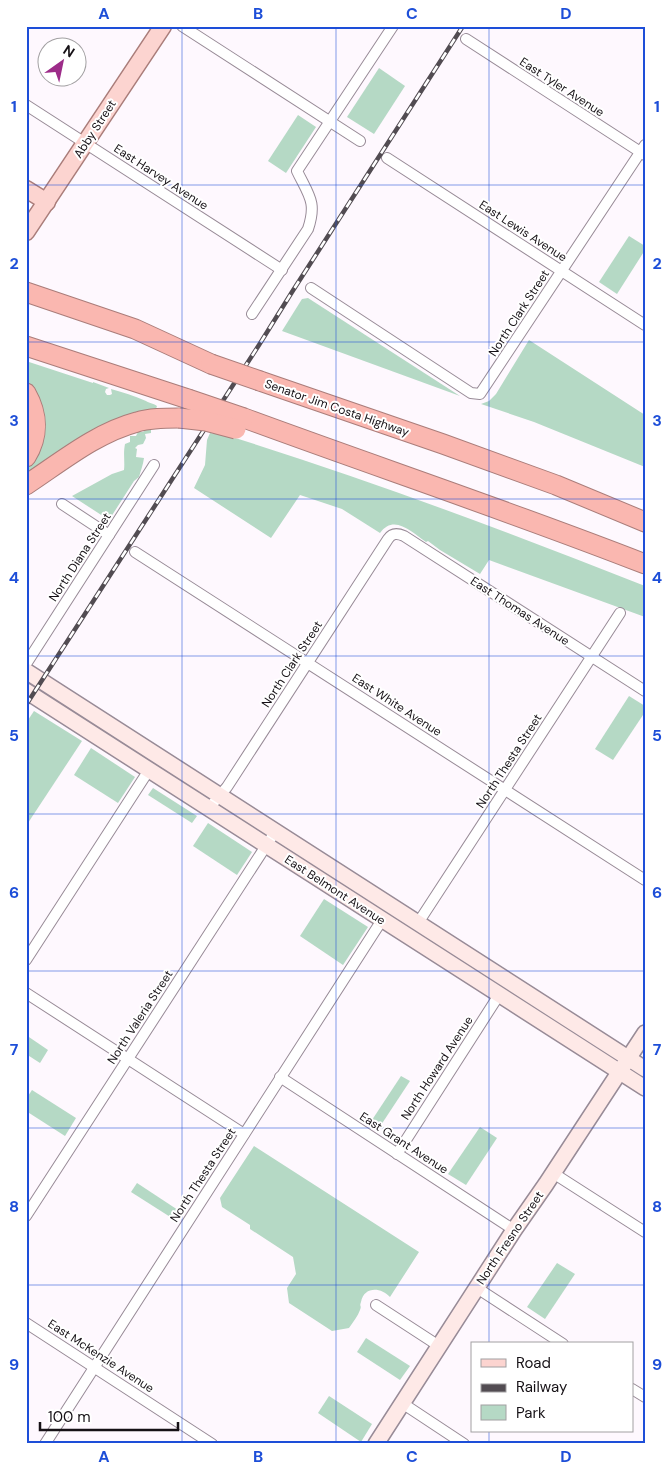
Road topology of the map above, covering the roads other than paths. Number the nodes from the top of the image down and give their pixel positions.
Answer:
1 (163, 26) edge
2 (182, 26) edge
3 (393, 26) edge
4 (466, 39) dead end
5 (26, 105) edge
6 (330, 121) junction
7 (360, 142) dead end
8 (86, 143) junction
9 (643, 151) edge
10 (387, 158) dead end
11 (26, 189) edge
12 (47, 202) junction
13 (26, 232) edge
14 (282, 270) junction
15 (562, 271) junction
16 (311, 288) dead end
17 (31, 300) edge
18 (252, 314) dead end
19 (645, 325) edge
20 (26, 346) edge
21 (26, 393) edge
22 (240, 424) junction
23 (26, 457) edge
24 (154, 465) dead end
25 (26, 485) edge
26 (62, 504) dead end
27 (645, 522) edge
28 (394, 534) joint
29 (109, 535) junction
30 (135, 552) dead end
31 (645, 564) edge
32 (620, 613) dead end
33 (592, 657) junction
34 (308, 663) junction
35 (26, 664) edge
36 (26, 671) edge
37 (26, 691) edge
38 (645, 691) edge
39 (149, 770) junction
40 (505, 790) junction
41 (220, 796) junction
42 (209, 808) junction
43 (275, 832) junction
44 (266, 845) junction
45 (645, 880) edge
46 (382, 920) junction
47 (418, 923) junction
48 (26, 960) edge
49 (26, 993) edge
50 (499, 995) junction
51 (645, 1033) edge
52 (127, 1058) junction
53 (628, 1058) junction
54 (645, 1069) edge
55 (619, 1072) junction
56 (280, 1077) junction
57 (645, 1088) edge
58 (244, 1134) junction
59 (397, 1154) junction
60 (553, 1173) junction
61 (26, 1216) edge
62 (514, 1230) junction
63 (645, 1232) edge
64 (477, 1288) junction
65 (376, 1305) dead end
66 (26, 1323) edge
67 (560, 1342) edge
68 (439, 1346) junction
69 (94, 1367) junction
70 (634, 1390) edge
71 (645, 1397) edge
72 (402, 1403) junction
73 (211, 1443) edge
74 (45, 1444) edge
75 (376, 1444) edge
76 (464, 1444) edge

1 - 8 main road, Abby Street
2 - 6 street
3 - 6 street
4 - 9 street, East Tyler Avenue
5 - 8 street, East Harvey Avenue
6 - 7 street
6 - 14 street
8 - 12 main road, Abby Street
8 - 14 street, East Harvey Avenue
9 - 15 street, North Clark Street
10 - 15 street, East Lewis Avenue
11 - 12 main road
12 - 13 main road, Abby Street
14 - 18 street
15 - 16 street, North Clark Street
15 - 19 street, East Lewis Avenue
17 - 27 highway, Senator Jim Costa Highway, bridge
20 - 22 highway, bridge
21 - 23 highway
22 - 25 highway, bridge
22 - 31 highway
24 - 29 street, North Diana Street
26 - 29 street
28 - 33 street, East Thomas Avenue
28 - 34 street, North Clark Street
29 - 35 street, North Diana Street
30 - 34 street, East White Avenue
32 - 33 street, North Thesta Street
33 - 38 street, East Thomas Avenue
33 - 40 street, North Thesta Street
34 - 40 street, East White Avenue
34 - 41 street, North Clark Street
36 - 41 main road, East Belmont Avenue
37 - 39 main road, East Belmont Avenue
39 - 42 main road, East Belmont Avenue
39 - 48 street
40 - 45 street, East White Avenue
40 - 47 street, North Thesta Street
41 - 42 street, North Clark Street
41 - 43 main road, East Belmont Avenue
42 - 44 main road, East Belmont Avenue
43 - 44 street, North Valeria Street
43 - 47 main road, East Belmont Avenue
44 - 46 main road, East Belmont Avenue
44 - 52 street, North Valeria Street
46 - 50 main road, East Belmont Avenue
46 - 56 street, North Thesta Street
47 - 53 main road, East Belmont Avenue
49 - 52 street
50 - 55 main road, East Belmont Avenue
50 - 59 street, North Howard Avenue
51 - 53 main road, North Fresno Street
52 - 58 street
52 - 61 street, North Valeria Street
53 - 54 main road, East Belmont Avenue
53 - 55 main road, North Fresno Street
55 - 57 main road, East Belmont Avenue
55 - 60 main road, North Fresno Street
56 - 58 street, North Thesta Street
56 - 59 street, East Grant Avenue
58 - 69 street, North Thesta Street
59 - 62 street, East Grant Avenue
60 - 62 main road, North Fresno Street
60 - 63 street
62 - 64 main road, North Fresno Street
64 - 67 street
64 - 68 main road, North Fresno Street
65 - 68 street
66 - 69 street, East McKenzie Avenue
68 - 72 main road, North Fresno Street
69 - 73 street, East McKenzie Avenue
69 - 74 street, North Thesta Street
70 - 71 street
72 - 75 main road, North Fresno Street
72 - 76 street

